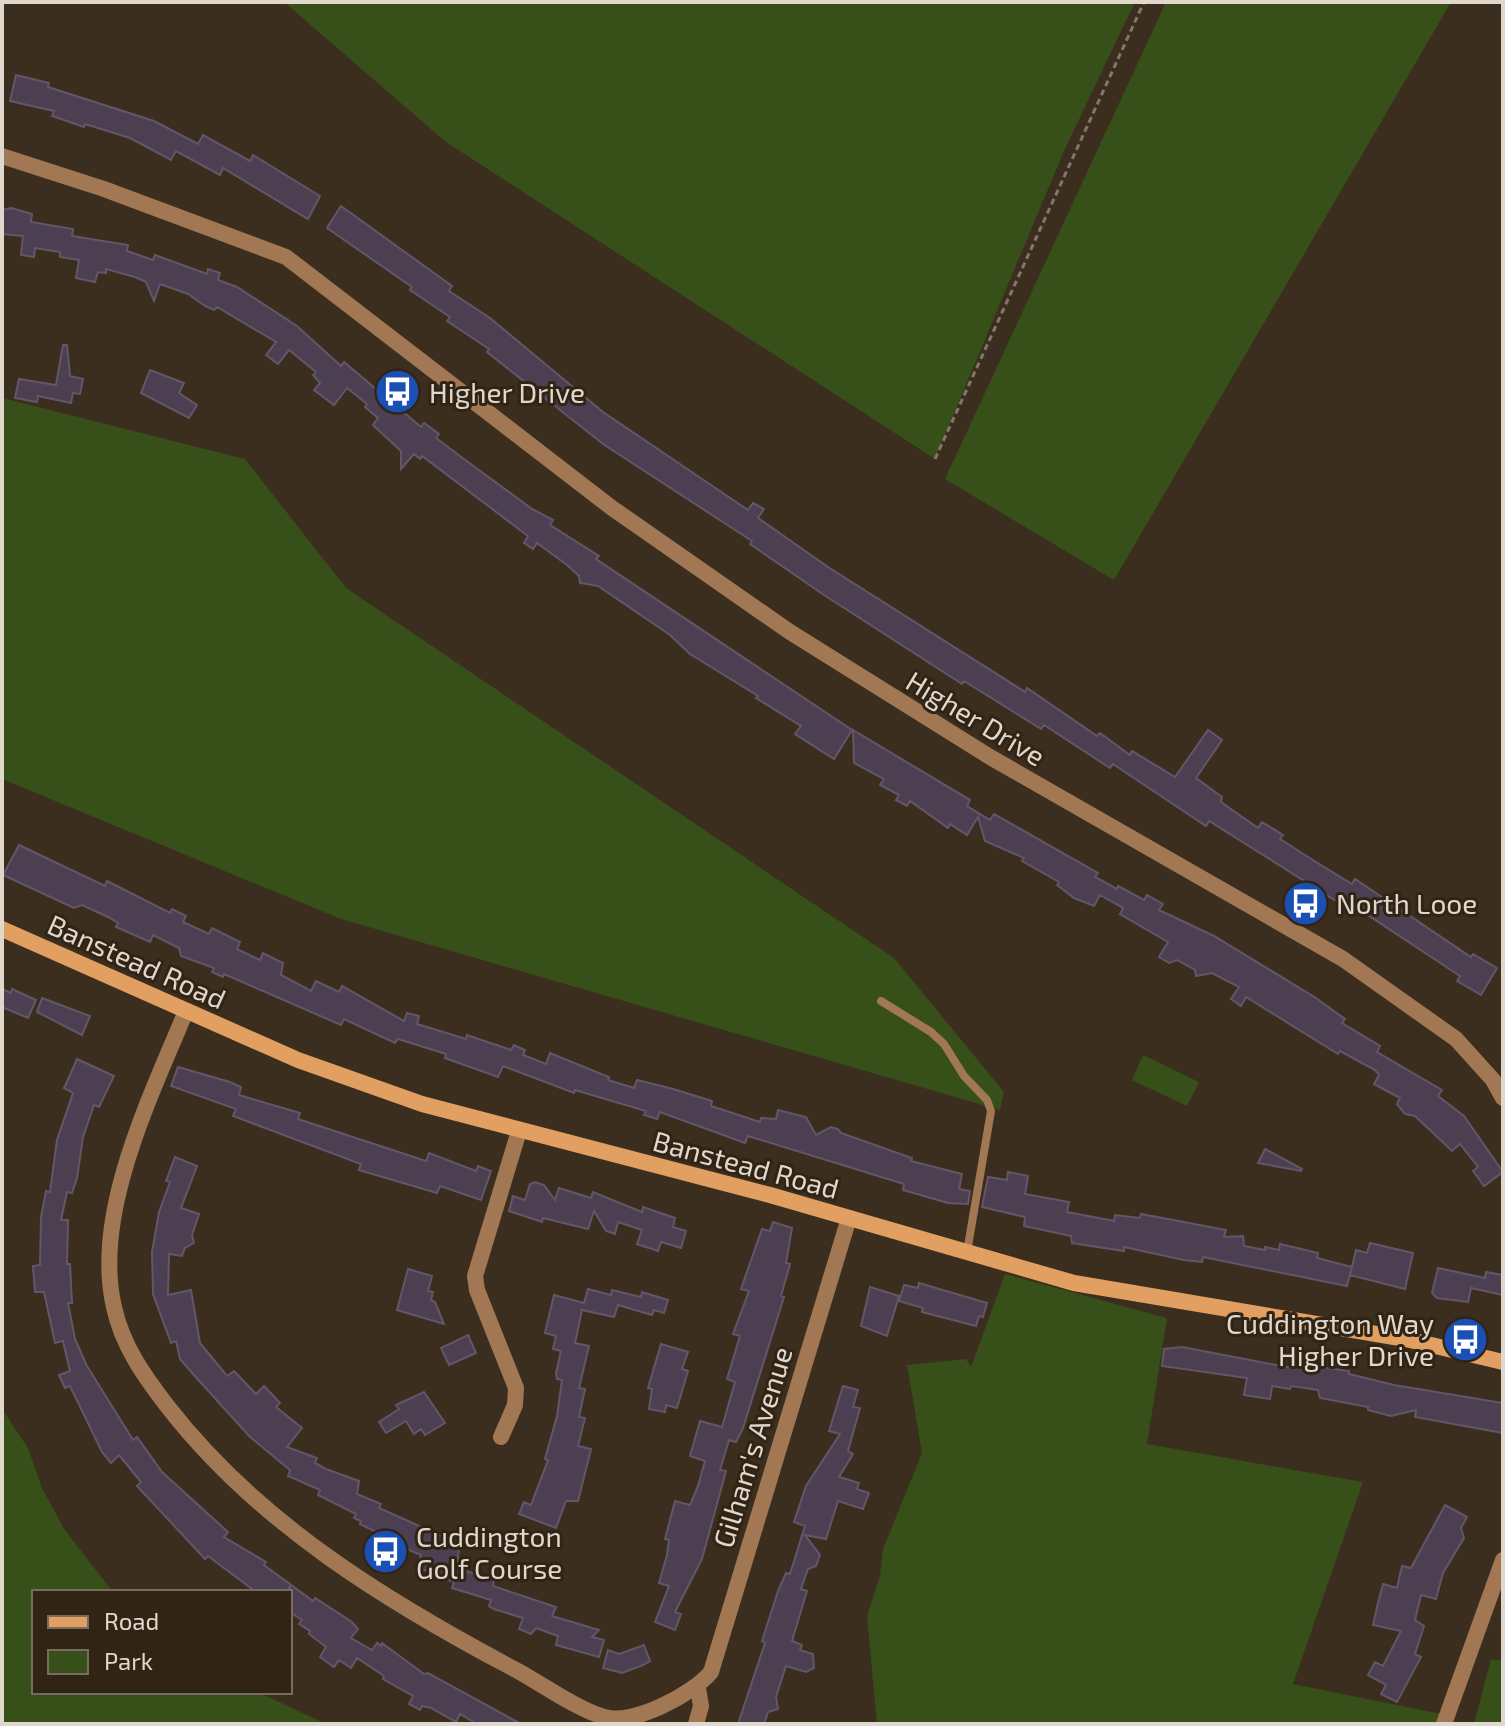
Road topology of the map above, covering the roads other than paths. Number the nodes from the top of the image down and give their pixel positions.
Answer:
1 (2, 156) edge
2 (2, 929) edge
3 (881, 1001) dead end
4 (186, 1011) junction
5 (1503, 1098) edge
6 (519, 1131) junction
7 (849, 1218) junction
8 (967, 1253) junction
9 (1503, 1362) edge
10 (501, 1437) dead end
11 (1503, 1560) edge
12 (698, 1688) junction
13 (611, 1721) edge
14 (696, 1724) edge
15 (1444, 1724) edge

1 - 5 street, Higher Drive
2 - 4 street, Banstead Road
3 - 8 lane
4 - 6 street, Banstead Road
4 - 13 street
6 - 7 street, Banstead Road
6 - 10 street
7 - 8 street, Banstead Road
7 - 12 street, Gilham's Avenue
8 - 9 street, Banstead Road
11 - 15 street
12 - 13 street
12 - 14 street, Gilham's Avenue

